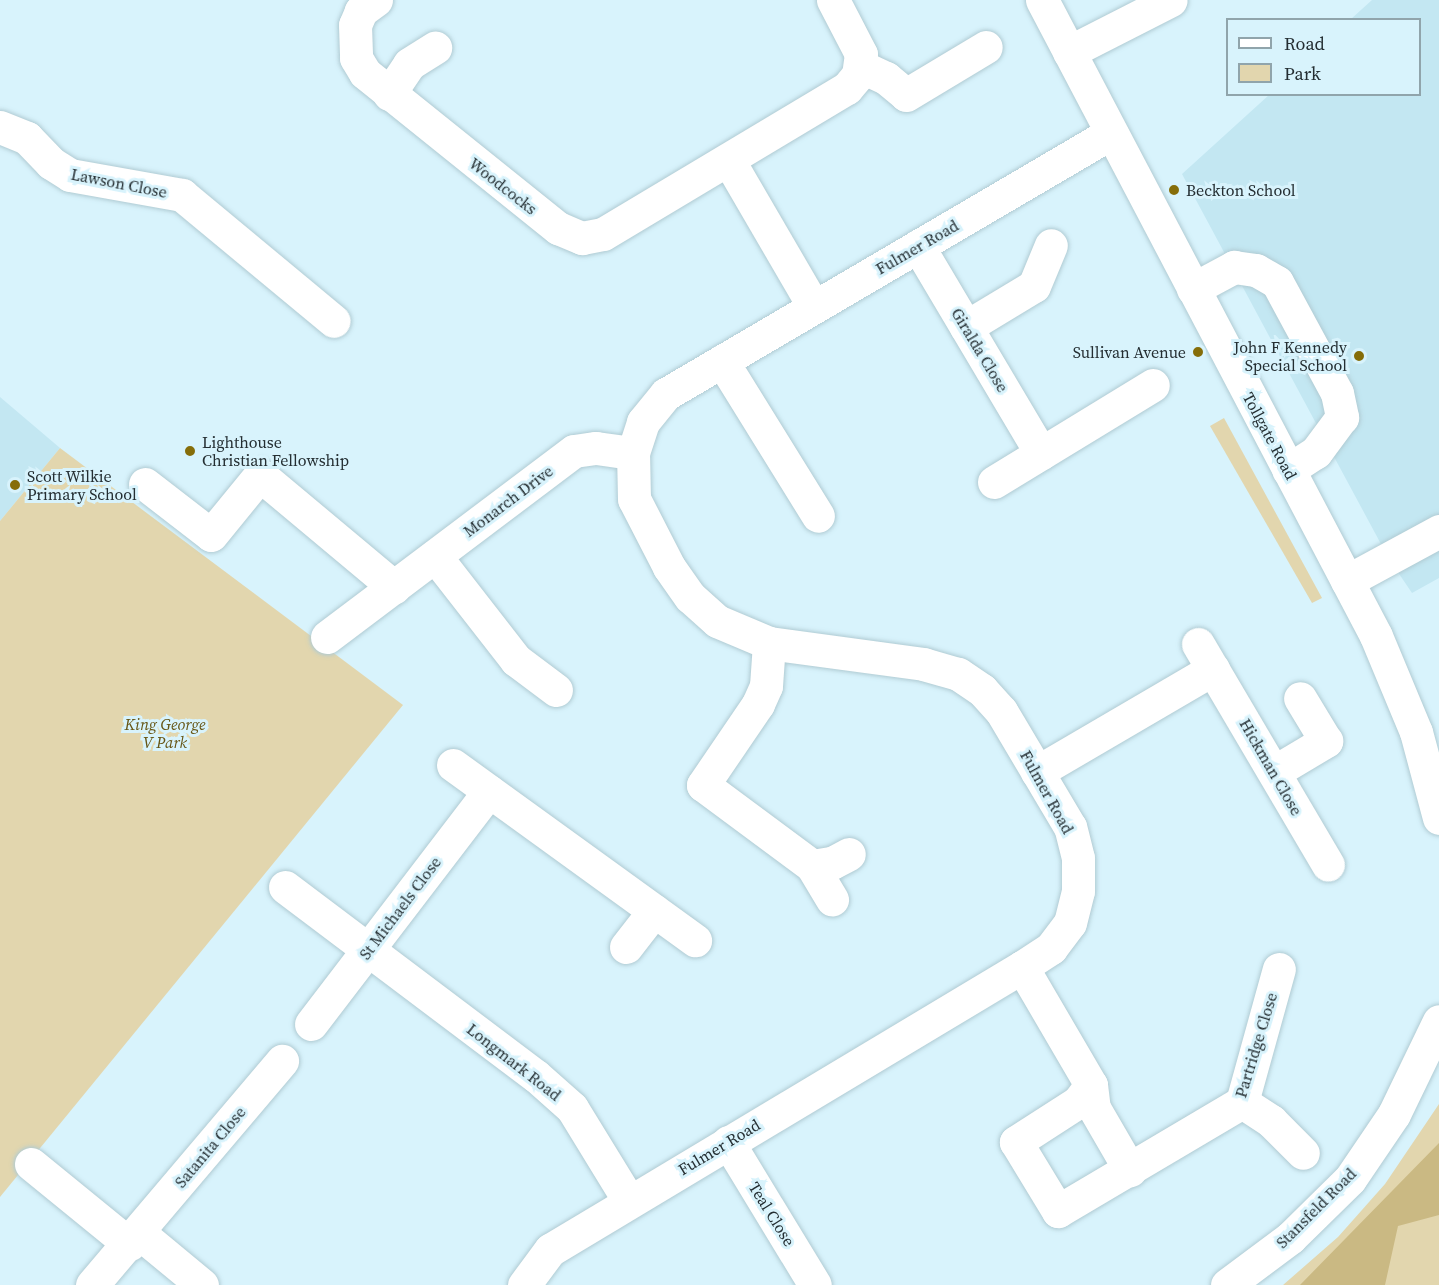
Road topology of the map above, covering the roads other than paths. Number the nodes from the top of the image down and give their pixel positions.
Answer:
1 (376, 0) edge
2 (833, 0) edge
3 (1042, 0) edge
4 (1172, 0) edge
5 (986, 47) dead end
6 (435, 48) dead end
7 (1069, 52) junction
8 (860, 66) junction
9 (389, 94) junction
10 (0, 126) edge
11 (1111, 133) junction
12 (729, 161) junction
13 (1051, 245) dead end
14 (918, 246) junction
15 (1193, 289) junction
16 (814, 307) junction
17 (334, 321) dead end
18 (966, 327) junction
19 (722, 361) junction
20 (1153, 384) dead end
21 (633, 453) junction
22 (1041, 453) junction
23 (1288, 470) junction
24 (994, 483) dead end
25 (145, 484) dead end
26 (818, 516) dead end
27 (1439, 531) edge
28 (435, 556) junction
29 (1347, 581) junction
30 (393, 586) junction
31 (327, 637) dead end
32 (769, 643) junction
33 (556, 690) dead end
34 (1300, 698) dead end
35 (1428, 727) edge
36 (453, 765) dead end
37 (1037, 772) junction
38 (1274, 772) junction
39 (489, 791) junction
40 (1439, 818) edge
41 (849, 854) dead end
42 (1328, 865) dead end
43 (812, 866) junction
44 (285, 886) dead end
45 (832, 899) dead end
46 (654, 912) junction
47 (695, 940) dead end
48 (626, 947) dead end
49 (368, 951) junction
50 (1022, 967) junction
51 (1279, 969) dead end
52 (1439, 1021) edge
53 (311, 1024) dead end
54 (282, 1061) dead end
55 (1091, 1085) junction
56 (1242, 1102) junction
57 (728, 1142) junction
58 (1303, 1154) dead end
59 (31, 1164) dead end
60 (1130, 1170) junction
61 (628, 1201) junction
62 (134, 1238) junction
63 (92, 1285) edge
64 (202, 1285) edge
65 (524, 1285) edge
66 (815, 1285) edge
67 (1227, 1285) edge

1 - 9 street, Woodcocks
2 - 8 street
3 - 7 street, Tollgate Road
4 - 7 street
5 - 8 street
6 - 9 street
7 - 11 street, Tollgate Road
8 - 12 street, Woodcocks
9 - 12 street, Woodcocks
10 - 17 street, Lawson Close
11 - 14 street, Fulmer Road
11 - 15 street, Tollgate Road
12 - 16 street
13 - 18 street
14 - 16 street, Fulmer Road
14 - 18 street, Giralda Close
15 - 23 street, Tollgate Road
15 - 23 street
16 - 19 street, Fulmer Road
18 - 22 street, Giralda Close
19 - 21 street, Fulmer Road
19 - 26 street
20 - 22 street
21 - 28 street, Monarch Drive
21 - 32 street, Fulmer Road
22 - 24 street
23 - 29 street, Tollgate Road
25 - 30 street
27 - 29 street
28 - 30 street, Monarch Drive
28 - 33 street
29 - 35 street, Tollgate Road
30 - 31 street, Monarch Drive
32 - 37 street, Fulmer Road
32 - 43 street
34 - 38 street
35 - 40 street, Tollgate Road
36 - 39 street
37 - 38 street, Hickman Close
37 - 50 street, Fulmer Road
38 - 42 street, Hickman Close
39 - 46 street
39 - 49 street, St Michaels Close
41 - 43 street
43 - 45 street
44 - 49 street, Longmark Road
46 - 47 street
46 - 48 street
49 - 53 street, St Michaels Close
49 - 61 street, Longmark Road
50 - 55 street
50 - 57 street, Fulmer Road
51 - 56 street, Partridge Close
52 - 67 street, Stansfeld Road
54 - 62 street, Satanita Close
55 - 60 street
55 - 60 street, Partridge Close
56 - 58 street
56 - 60 street, Partridge Close
57 - 61 street, Fulmer Road
57 - 66 street, Teal Close
59 - 62 street
61 - 65 street, Fulmer Road
62 - 63 street, Satanita Close
62 - 64 street

